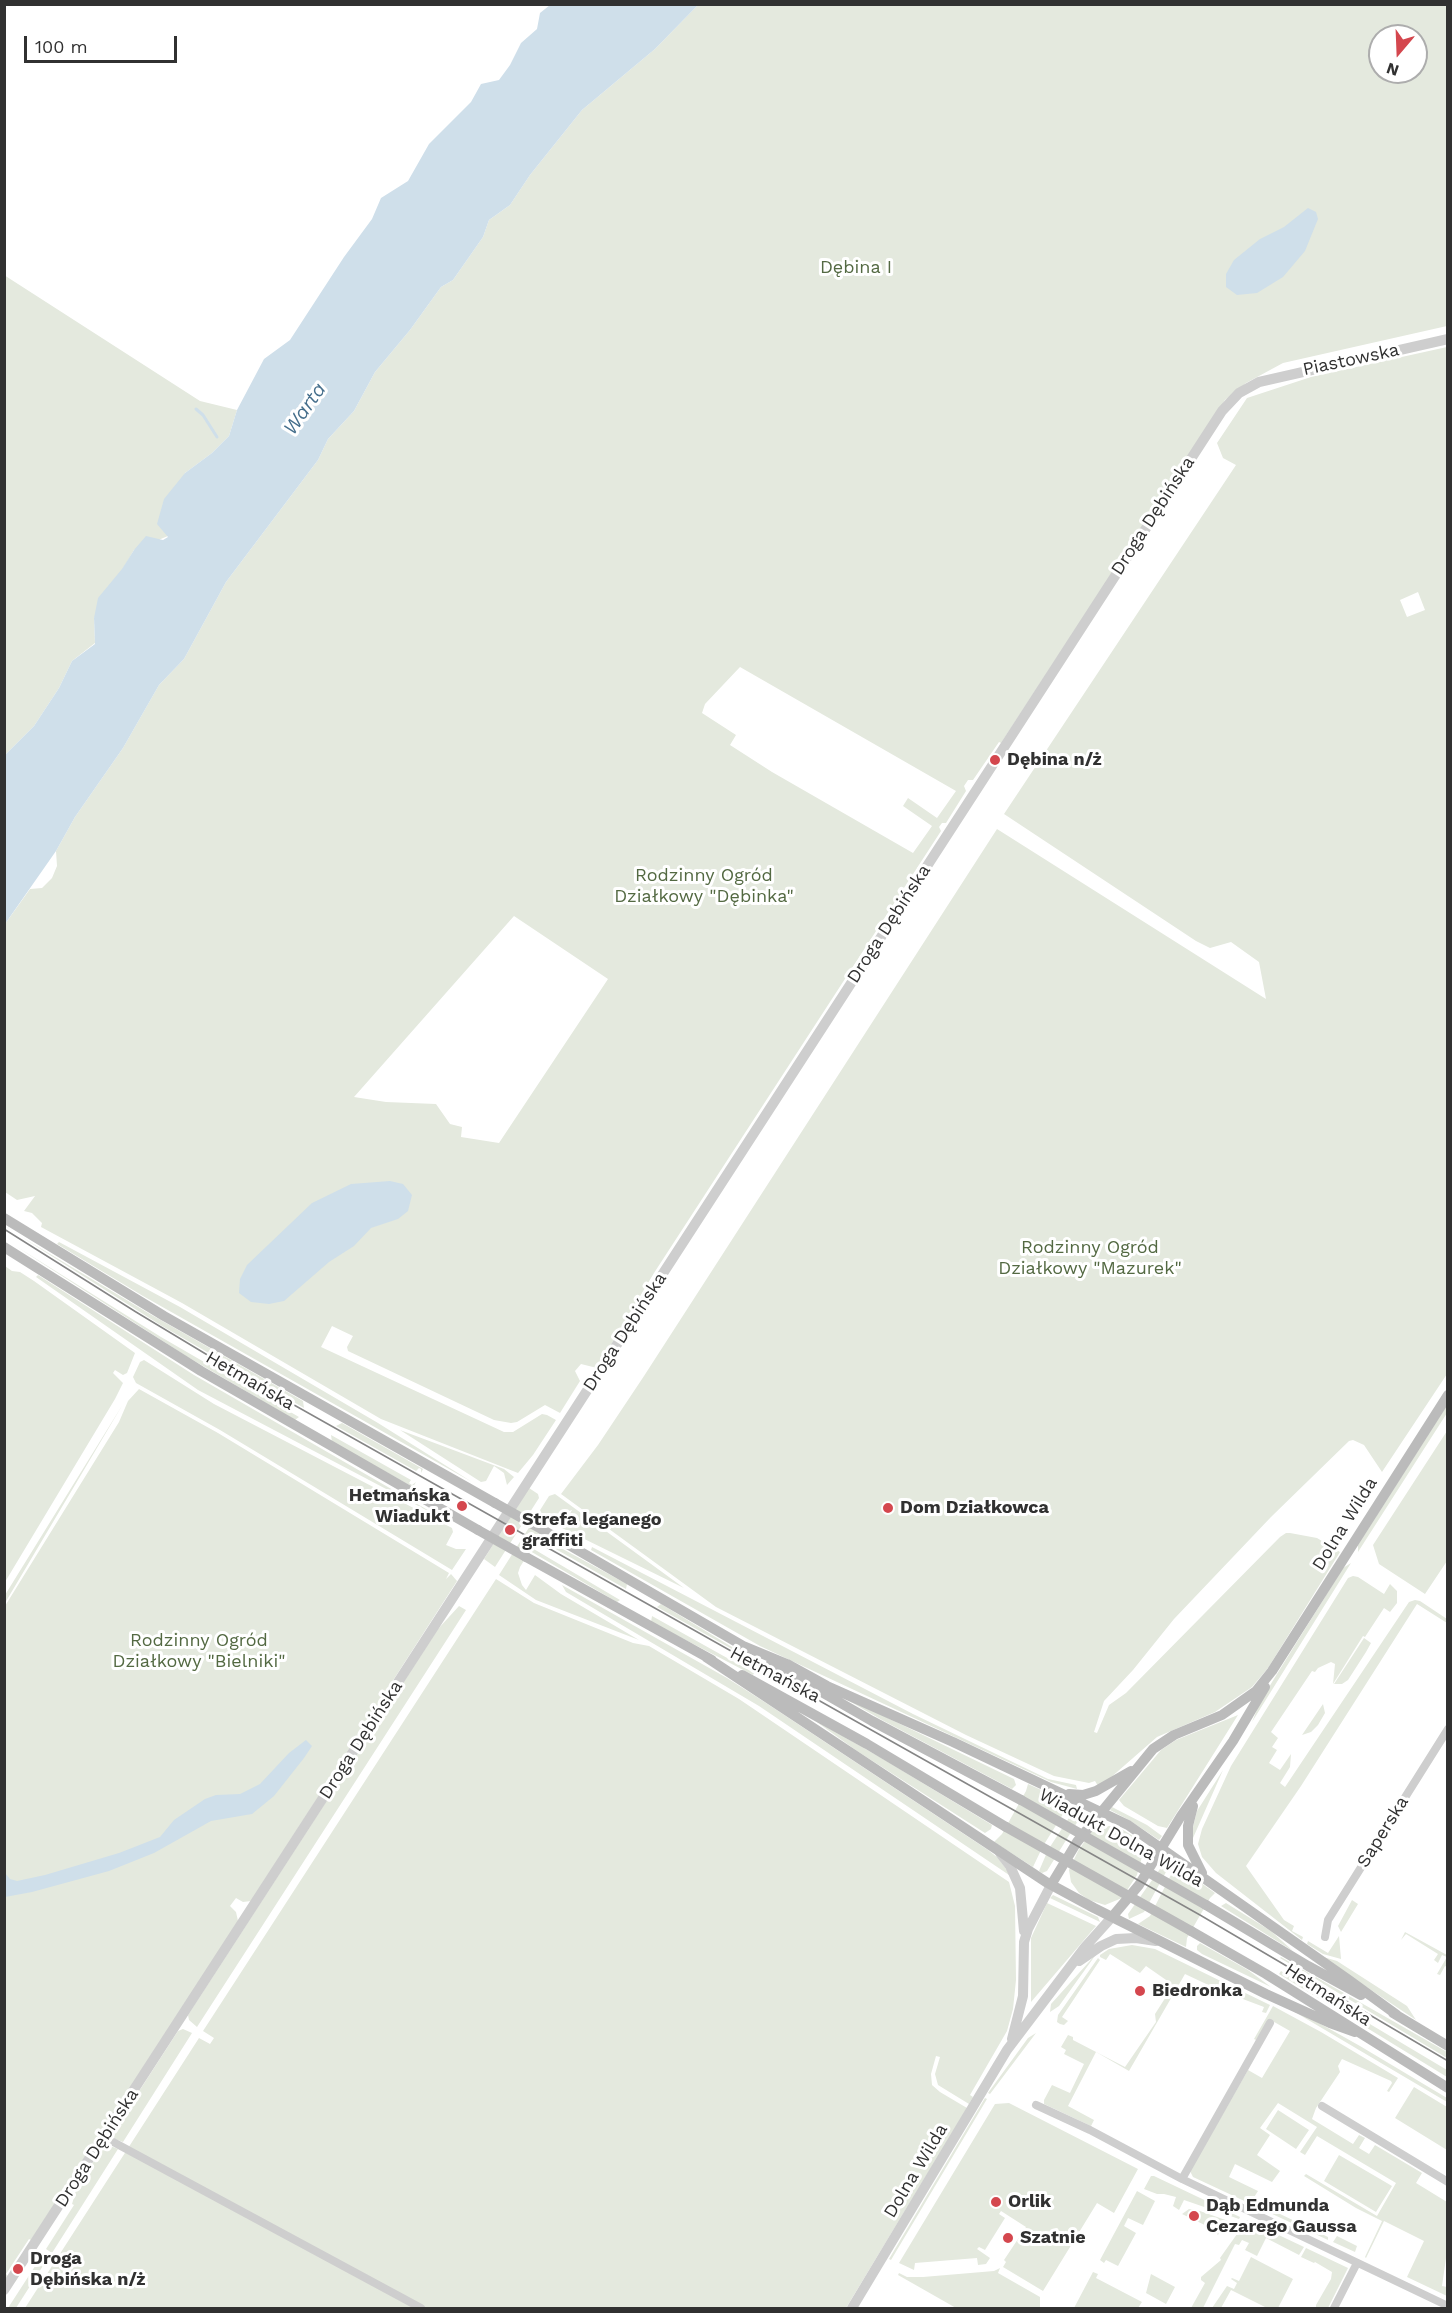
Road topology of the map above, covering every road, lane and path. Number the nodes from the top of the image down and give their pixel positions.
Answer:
1 (1448, 339) edge
2 (1255, 383) joint
3 (4, 1218) edge
4 (7, 1249) edge
5 (1448, 1395) edge
6 (741, 1645) junction
7 (706, 1657) junction
8 (1272, 1671) junction
9 (1448, 1729) edge
10 (1139, 1766) junction
11 (1052, 1790) junction
12 (1197, 1794) junction
13 (1021, 1800) joint
14 (1101, 1812) junction
15 (1161, 1848) junction
16 (995, 1849) junction
17 (1206, 1879) junction
18 (1051, 1885) junction
19 (1206, 1905) joint
20 (1112, 1917) junction
21 (1325, 1937) dead end
22 (1024, 1942) junction
23 (1166, 1944) junction
24 (1074, 1964) junction
25 (1397, 2015) junction
26 (1270, 2023) dead end
27 (1355, 2032) junction
28 (1448, 2046) edge
29 (1007, 2050) junction
30 (1448, 2088) edge
31 (1036, 2105) dead end
32 (1322, 2106) dead end
33 (104, 2137) junction
34 (1182, 2179) junction
35 (1448, 2182) edge
36 (1357, 2263) junction
37 (4, 2290) edge
38 (1448, 2306) edge
39 (421, 2308) edge
40 (852, 2308) edge
41 (1334, 2308) edge

1 - 2 street, Piastowska
2 - 33 street, Droga Dębińska
3 - 6 main road, Hetmańska, bridge
4 - 7 main road, Hetmańska, bridge
5 - 8 main road, Dolna Wilda
6 - 11 main road
6 - 13 main road, Hetmańska
7 - 16 main road
7 - 27 main road, Hetmańska, bridge
8 - 10 main road, Dolna Wilda
8 - 12 main road, Dolna Wilda
9 - 21 street, Saperska
10 - 11 main road
10 - 14 main road, Dolna Wilda
11 - 14 main road
12 - 15 main road, Dolna Wilda
12 - 17 main road
13 - 19 main road, Wiadukt Dolna Wilda, bridge
14 - 15 main road
14 - 18 main road, Dolna Wilda
15 - 17 main road
15 - 20 main road, Dolna Wilda
16 - 18 main road
16 - 22 street
17 - 25 main road
18 - 20 main road
18 - 22 street, Dolna Wilda
19 - 25 main road, Hetmańska
20 - 23 main road
20 - 24 street, Dolna Wilda
22 - 29 street, Dolna Wilda
23 - 24 street
23 - 27 main road
24 - 29 street, Dolna Wilda
25 - 28 main road, Hetmańska
26 - 34 street
27 - 30 main road, Hetmańska
29 - 40 street, Dolna Wilda
31 - 34 street
32 - 35 street
33 - 37 street, Droga Dębińska
33 - 39 street
34 - 36 street
36 - 38 street
36 - 41 street

